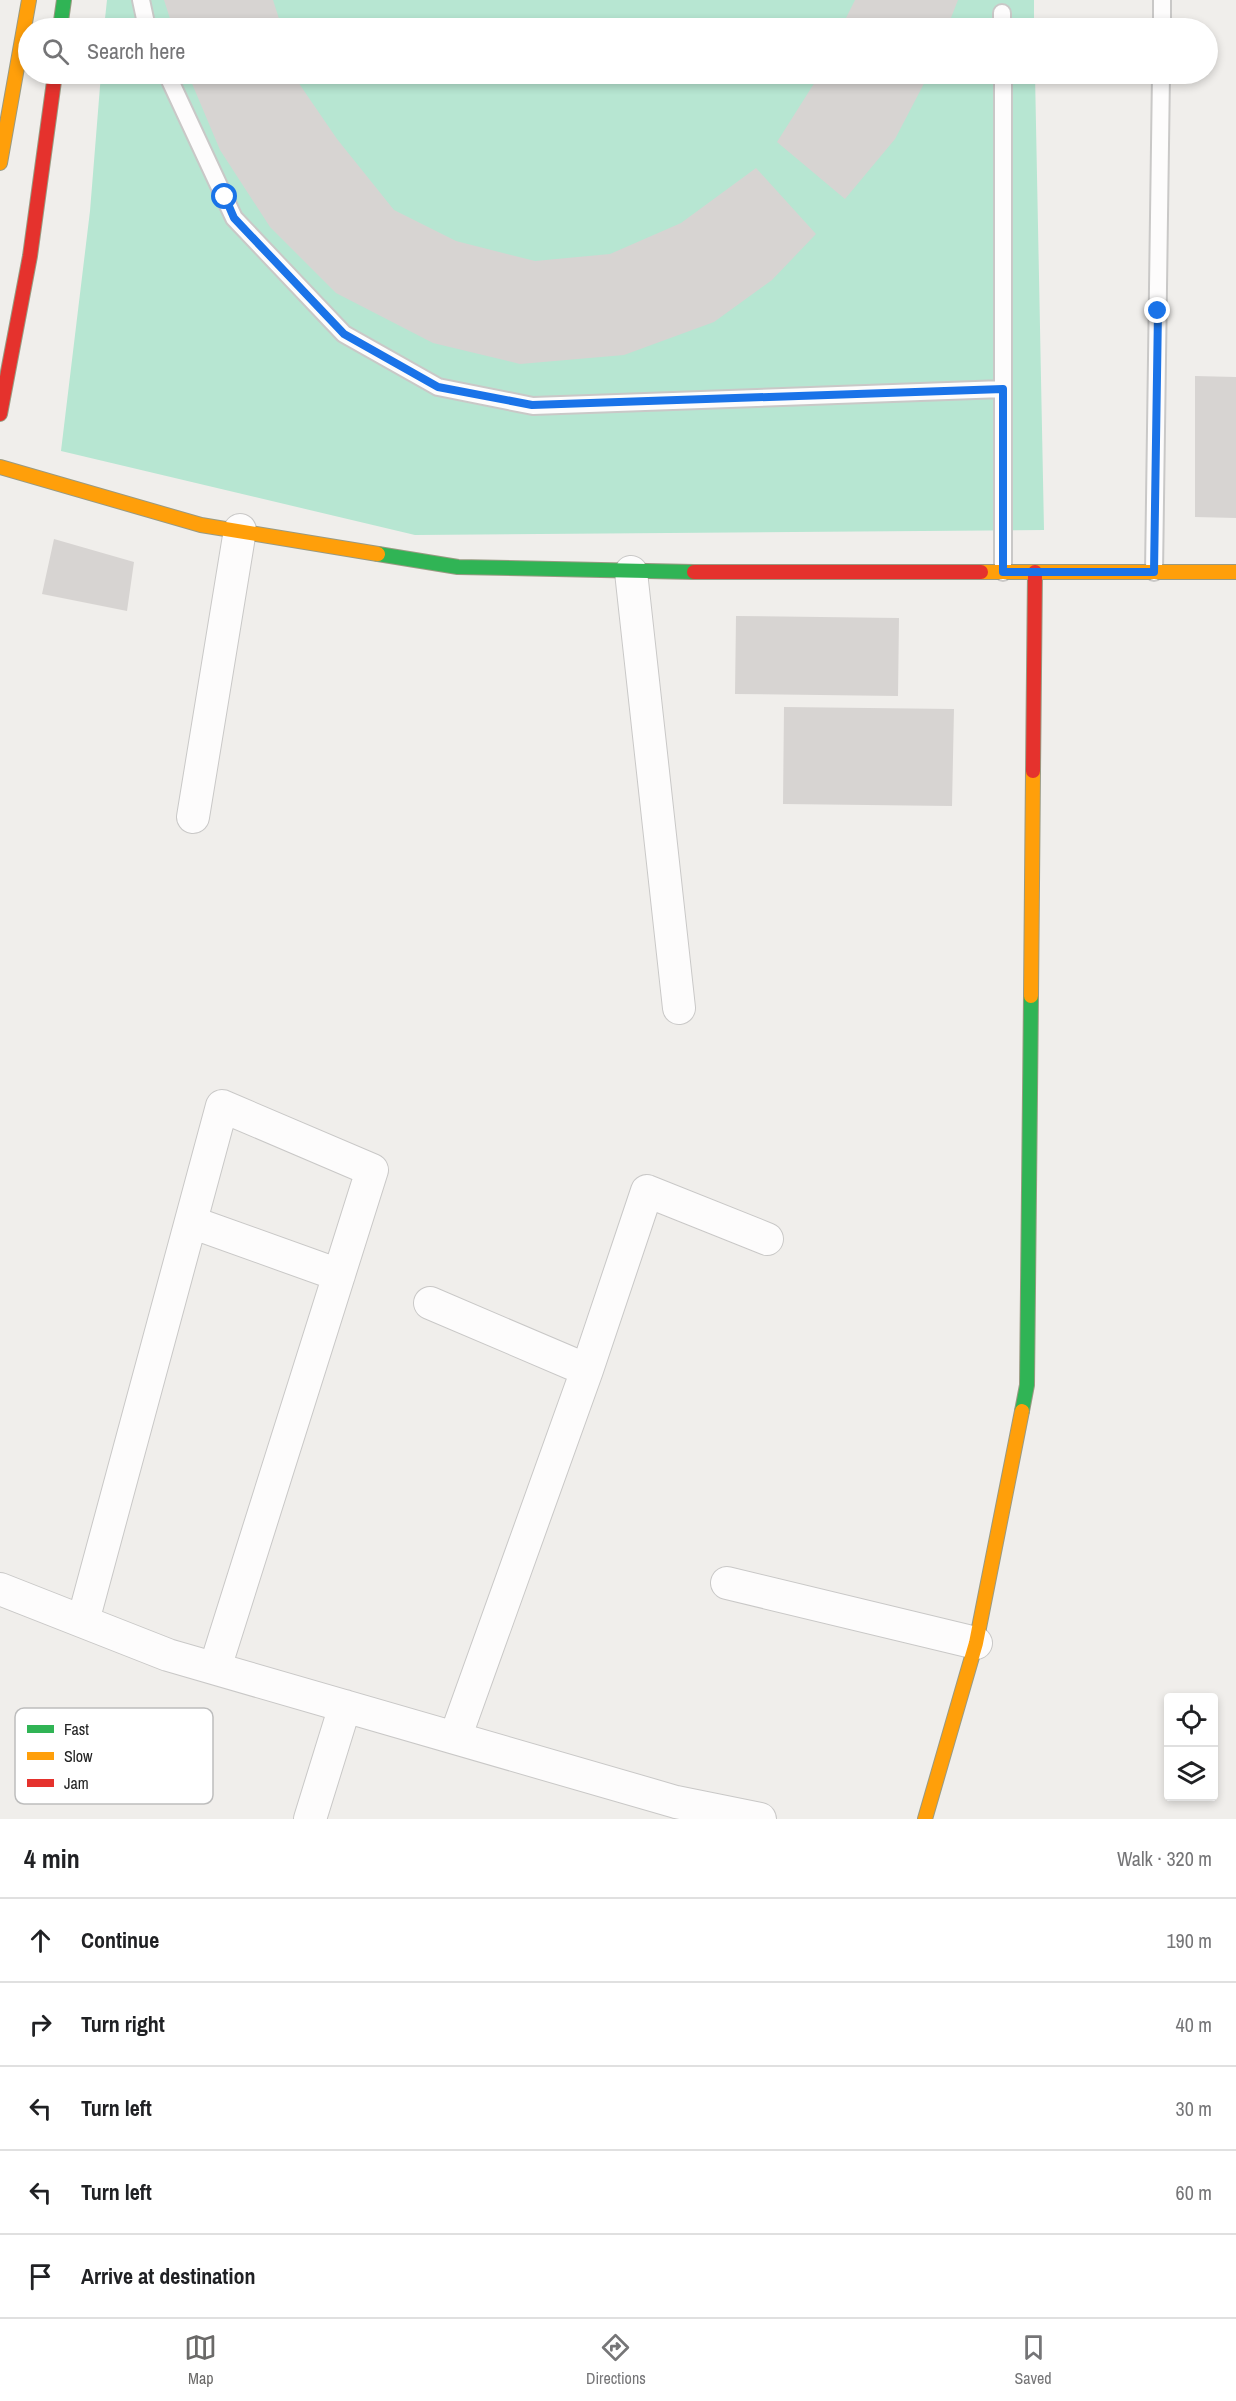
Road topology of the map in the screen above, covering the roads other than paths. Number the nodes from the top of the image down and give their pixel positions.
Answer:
1 (29, 0) edge
2 (64, 0) edge
3 (141, 0) edge
4 (1162, 0) edge
5 (26, 18) edge
6 (61, 18) edge
7 (145, 18) edge
8 (1162, 18) edge
9 (18, 62) edge
10 (53, 84) edge
11 (172, 84) edge
12 (1003, 84) edge
13 (1161, 84) edge
14 (0, 163) edge
15 (1003, 389) junction
16 (0, 414) edge
17 (0, 467) edge
18 (240, 530) junction
19 (632, 572) junction
20 (1003, 572) junction
21 (1035, 572) junction
22 (1154, 572) junction
23 (1236, 572) edge
24 (193, 817) dead end
25 (679, 1008) dead end
26 (190, 1222) junction
27 (767, 1239) dead end
28 (339, 1275) junction
29 (430, 1304) dead end
30 (587, 1370) junction
31 (727, 1583) dead end
32 (0, 1588) edge
33 (83, 1621) junction
34 (976, 1643) junction
35 (214, 1668) junction
36 (345, 1706) junction
37 (455, 1738) junction
38 (310, 1819) edge
39 (760, 1819) edge
40 (925, 1819) edge

1 - 5 street
2 - 6 street
3 - 7 lane
4 - 8 lane
9 - 14 street
10 - 16 street
11 - 15 lane
12 - 15 lane
13 - 22 lane
15 - 20 lane
17 - 18 street
18 - 19 street
18 - 24 street
19 - 20 street
19 - 25 street
20 - 21 street
21 - 22 street
21 - 34 street
22 - 23 street
26 - 28 street
26 - 28 street
26 - 33 street
27 - 30 street
28 - 35 street
29 - 30 street
30 - 37 street
31 - 34 street
32 - 33 street
33 - 35 street
34 - 40 street
35 - 36 street
36 - 37 street
36 - 38 street
37 - 39 street

